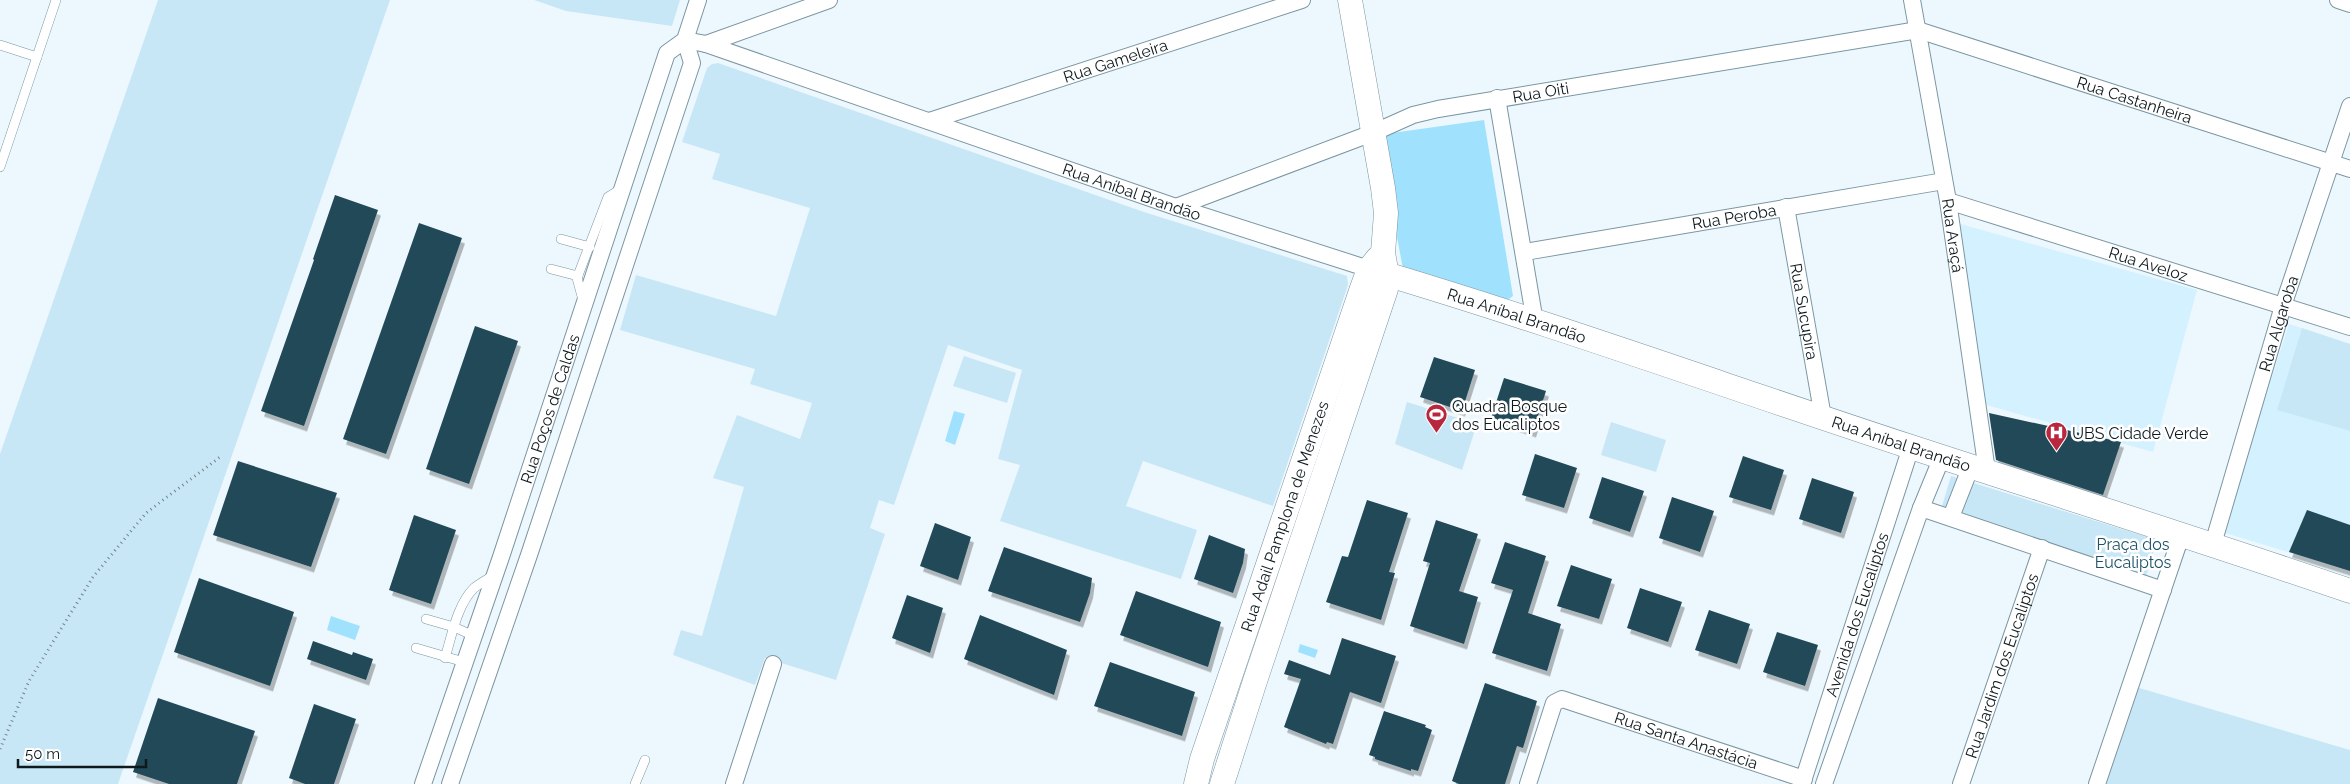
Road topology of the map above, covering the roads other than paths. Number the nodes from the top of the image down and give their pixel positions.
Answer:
1 (56, 0) edge
2 (698, 0) edge
3 (829, 0) edge
4 (1302, 0) edge
5 (1350, 0) edge
6 (1912, 0) edge
7 (2338, 0) edge
8 (2350, 4) edge
9 (1918, 30) junction
10 (685, 40) junction
11 (706, 44) junction
12 (0, 45) edge
13 (37, 57) junction
14 (1497, 98) junction
15 (2350, 106) edge
16 (929, 121) junction
17 (1375, 132) junction
18 (2332, 163) junction
19 (0, 167) edge
20 (2350, 169) edge
21 (1944, 181) junction
22 (623, 187) junction
23 (1948, 201) junction
24 (1176, 207) junction
25 (1786, 207) junction
26 (561, 239) dead end
27 (590, 246) junction
28 (1525, 252) junction
29 (1380, 266) junction
30 (551, 269) dead end
31 (578, 276) junction
32 (584, 305) junction
33 (2283, 306) junction
34 (1535, 322) junction
35 (2350, 327) edge
36 (1823, 417) junction
37 (1311, 440) junction
38 (1911, 447) junction
39 (1942, 457) junction
40 (1979, 469) junction
41 (1322, 478) junction
42 (1292, 498) junction
43 (1921, 508) junction
44 (1951, 517) junction
45 (2182, 534) junction
46 (1303, 537) junction
47 (2213, 544) junction
48 (2042, 548) junction
49 (494, 574) junction
50 (2163, 590) junction
51 (2350, 591) edge
52 (426, 619) dead end
53 (454, 627) junction
54 (474, 636) junction
55 (416, 648) dead end
56 (445, 658) junction
57 (464, 662) junction
58 (773, 664) dead end
59 (1231, 674) junction
60 (1255, 680) junction
61 (645, 760) dead end
62 (1809, 763) junction
63 (1826, 777) edge
64 (1803, 781) edge
65 (424, 784) edge
66 (450, 784) edge
67 (635, 784) edge
68 (734, 784) edge
69 (1196, 784) edge
70 (1222, 784) edge
71 (1528, 784) edge
72 (1961, 784) edge
73 (2097, 784) edge

1 - 13 lane
2 - 10 street
3 - 11 street
4 - 16 street, Rua Gameleira
5 - 17 main road, Rua Adail Pamplona de Menezes
6 - 9 street, Rua Araçá
7 - 8 street
9 - 14 street, Rua Oiti
9 - 18 street, Rua Castanheira
9 - 21 street, Rua Araçá
10 - 11 street, Rua Aníbal Brandão
10 - 22 street, Rua Poços de Caldas
10 - 66 street, Rua Poços de Caldas
11 - 16 street, Rua Aníbal Brandão
12 - 13 lane
13 - 19 lane
14 - 17 street, Rua Oiti
14 - 28 street
15 - 18 street, Rua Algaroba
16 - 24 street, Rua Aníbal Brandão
17 - 24 street, Rua Oiti
17 - 29 main road, Rua Adail Pamplona de Menezes
18 - 20 street, Rua Castanheira
18 - 33 street, Rua Algaroba
21 - 23 street, Rua Araçá
21 - 25 street, Rua Peroba
22 - 27 lane
22 - 32 street, Rua Poços de Caldas
23 - 33 street, Rua Aveloz
23 - 40 street, Rua Araçá
24 - 29 street, Rua Aníbal Brandão
25 - 28 street, Rua Peroba
25 - 36 street, Rua Sucupira
26 - 27 lane
27 - 31 lane
28 - 34 street
29 - 34 main road, Rua Aníbal Brandão
29 - 37 main road, Rua Adail Pamplona de Menezes
29 - 41 main road, Rua Adail Pamplona de Menezes
30 - 31 lane
31 - 32 lane
32 - 49 street, Rua Poços de Caldas
33 - 35 street, Rua Aveloz
33 - 47 street, Rua Algaroba
34 - 36 main road, Rua Aníbal Brandão
36 - 38 main road, Rua Aníbal Brandão
37 - 41 main road
37 - 42 main road, Rua Adail Pamplona de Menezes
38 - 39 main road, Rua Aníbal Brandão
38 - 62 street, Avenida dos Eucaliptos
39 - 40 main road, Rua Aníbal Brandão
39 - 43 street, Avenida dos Eucaliptos
40 - 44 street
40 - 45 main road, Rua Aníbal Brandão
41 - 46 main road, Rua Adail Pamplona de Menezes
42 - 46 main road
42 - 59 main road, Rua Adail Pamplona de Menezes
43 - 44 street
43 - 63 street, Avenida dos Eucaliptos
44 - 48 street
45 - 47 main road, Rua Aníbal Brandão
45 - 50 street
46 - 60 main road, Rua Adail Pamplona de Menezes
47 - 51 main road, Rua Aníbal Brandão
48 - 50 street
48 - 72 street, Rua Jardim dos Eucaliptos
49 - 53 lane
49 - 54 street, Rua Poços de Caldas
50 - 73 street
52 - 53 lane
53 - 54 lane
53 - 56 lane
54 - 57 street, Rua Poços de Caldas
55 - 56 lane
56 - 57 lane
57 - 65 street, Rua Poços de Caldas
58 - 68 street
59 - 60 main road
59 - 69 main road, Rua Adail Pamplona de Menezes
60 - 70 main road, Rua Adail Pamplona de Menezes
61 - 67 lane
62 - 63 street
62 - 64 street, Avenida dos Eucaliptos
64 - 71 street, Rua Santa Anastácia

